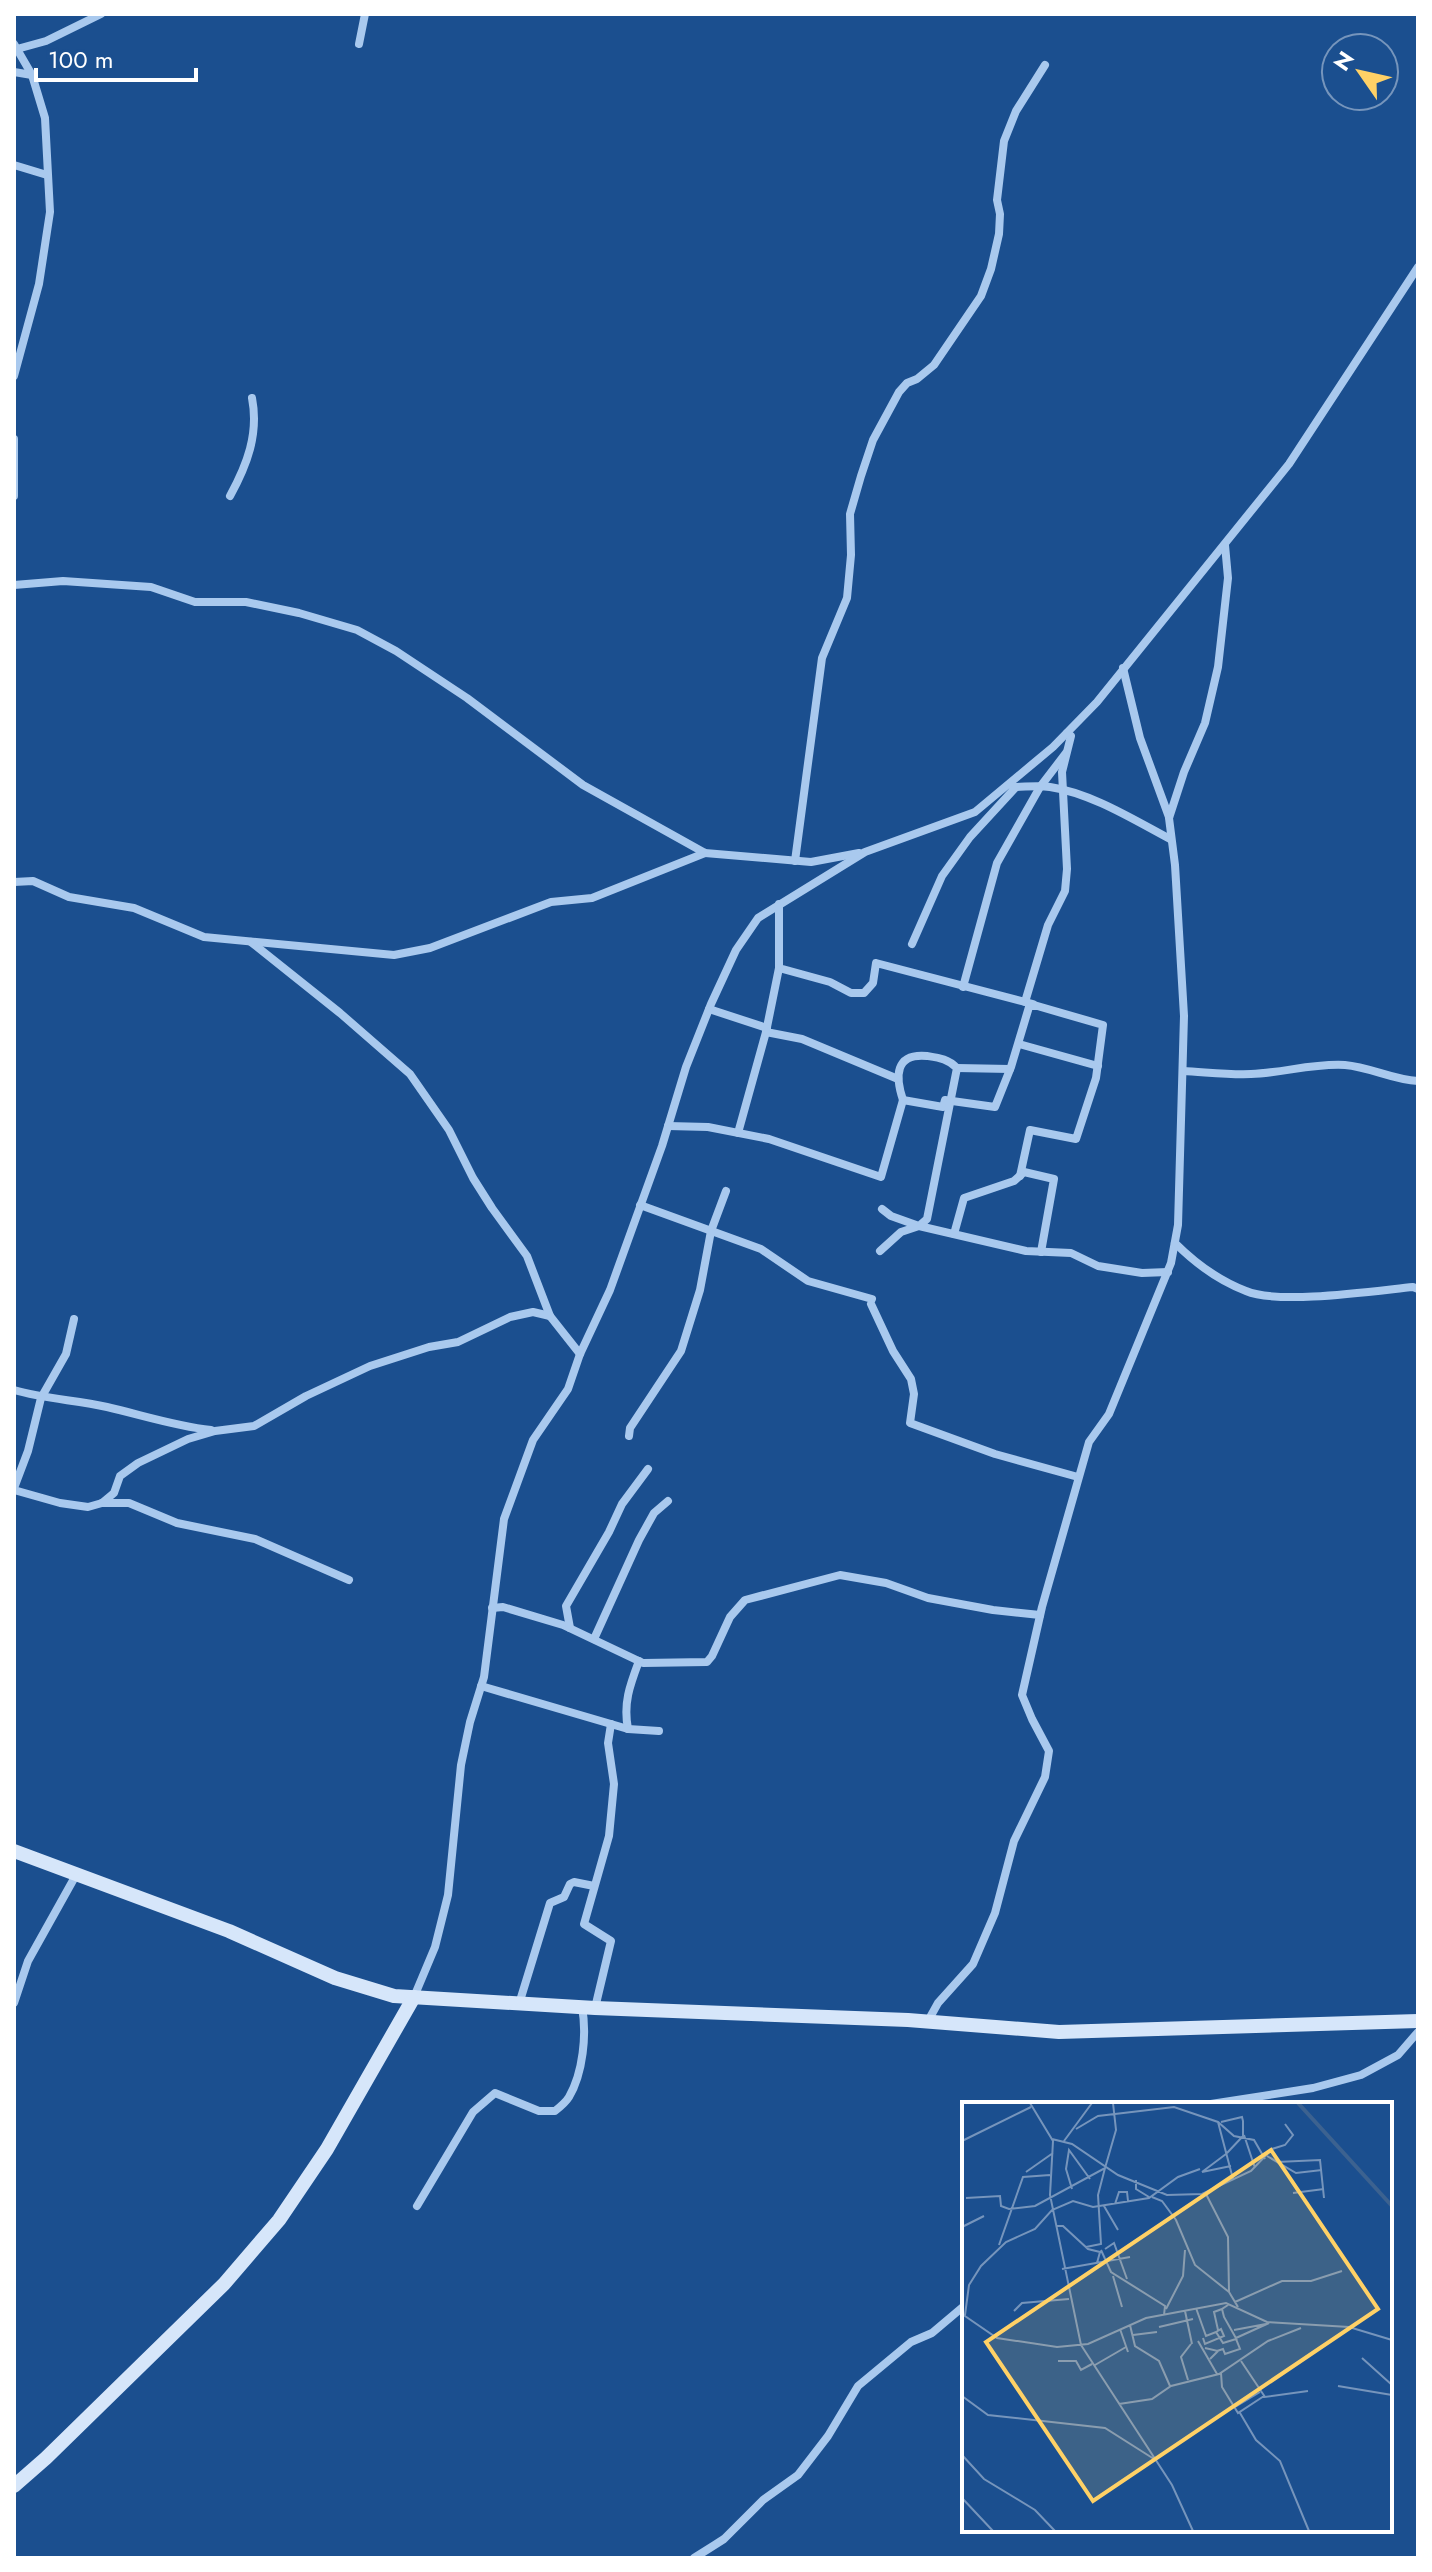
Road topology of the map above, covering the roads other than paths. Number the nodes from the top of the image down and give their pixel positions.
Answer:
1 (101, 14) edge
2 (365, 14) edge
3 (359, 44) dead end
4 (15, 47) edge
5 (1045, 65) dead end
6 (14, 72) edge
7 (32, 75) junction
8 (14, 165) edge
9 (47, 175) junction
10 (1418, 267) edge
11 (17, 354) edge
12 (14, 376) edge
13 (252, 398) dead end
14 (14, 439) edge
15 (14, 496) edge
16 (230, 496) dead end
17 (1225, 545) junction
18 (14, 585) edge
19 (1123, 668) junction
20 (1067, 733) junction
21 (1069, 749) junction
22 (1012, 787) junction
23 (1040, 787) junction
24 (1062, 791) junction
25 (1169, 818) junction
26 (1170, 839) junction
27 (865, 852) junction
28 (705, 853) junction
29 (795, 861) junction
30 (14, 882) edge
31 (779, 904) junction
32 (250, 942) junction
33 (912, 944) dead end
34 (779, 968) junction
35 (963, 987) junction
36 (1030, 1004) junction
37 (709, 1009) junction
38 (766, 1030) junction
39 (1019, 1044) junction
40 (1098, 1066) junction
41 (957, 1068) junction
42 (1010, 1069) junction
43 (1183, 1071) junction
44 (898, 1079) junction
45 (1418, 1081) edge
46 (903, 1100) junction
47 (949, 1101) junction
48 (668, 1126) junction
49 (738, 1133) junction
50 (1020, 1176) junction
51 (726, 1191) dead end
52 (640, 1205) junction
53 (882, 1209) dead end
54 (919, 1226) junction
55 (712, 1229) junction
56 (954, 1234) junction
57 (1175, 1243) junction
58 (880, 1251) dead end
59 (1041, 1252) junction
60 (1168, 1272) junction
61 (1418, 1289) edge
62 (550, 1316) junction
63 (74, 1319) dead end
64 (580, 1354) junction
65 (14, 1390) edge
66 (41, 1398) junction
67 (215, 1431) junction
68 (629, 1436) dead end
69 (648, 1469) dead end
70 (1078, 1477) junction
71 (14, 1489) edge
72 (668, 1501) dead end
73 (102, 1503) junction
74 (349, 1580) dead end
75 (492, 1608) junction
76 (1040, 1615) junction
77 (570, 1628) junction
78 (594, 1639) junction
79 (639, 1661) junction
80 (481, 1686) junction
81 (611, 1724) junction
82 (628, 1729) junction
83 (659, 1731) dead end
84 (14, 1851) edge
85 (76, 1875) junction
86 (594, 1886) junction
87 (414, 1997) junction
88 (14, 2003) edge
89 (519, 2004) junction
90 (589, 2008) junction
91 (928, 2021) junction
92 (1418, 2021) edge
93 (1418, 2032) edge
94 (1223, 2102) edge
95 (417, 2206) dead end
96 (962, 2308) edge
97 (14, 2486) edge
98 (694, 2558) edge

1 - 4 street
2 - 3 street
4 - 7 street
5 - 29 street
6 - 7 street
7 - 9 street
8 - 9 street
9 - 11 street
10 - 17 street
11 - 12 street
13 - 16 street
14 - 15 street
17 - 19 street
17 - 25 street
18 - 28 street
19 - 20 street
19 - 25 street
20 - 21 street
20 - 22 street
21 - 23 street
21 - 24 street
22 - 23 street
22 - 27 street
22 - 33 street
23 - 24 street
23 - 35 street
24 - 26 street
24 - 36 street
25 - 26 street
26 - 43 street
27 - 29 street
27 - 31 street
28 - 29 street
28 - 32 street
30 - 32 street
31 - 34 street
31 - 37 street
32 - 62 street
34 - 35 street
34 - 38 street
35 - 36 street
36 - 39 street
36 - 40 street
37 - 38 street
37 - 48 street
38 - 44 street
38 - 49 street
39 - 40 street
39 - 42 street
40 - 50 street
41 - 42 street
41 - 44 street
41 - 47 street
42 - 47 street
43 - 45 street
43 - 57 street
44 - 46 street
46 - 47 street
46 - 49 street
47 - 54 street
48 - 49 street
48 - 52 street
50 - 56 street
50 - 59 street
51 - 55 street
52 - 55 street
52 - 64 street
53 - 54 street
54 - 56 street
54 - 58 street
55 - 68 street
55 - 70 street
56 - 59 street
57 - 60 street
57 - 61 street
59 - 60 street
60 - 70 street
62 - 64 street
62 - 67 street
63 - 66 street
64 - 75 street
65 - 66 street
66 - 67 street
66 - 71 street
67 - 73 street
69 - 77 street
70 - 76 street
71 - 73 street
72 - 78 street
73 - 74 street
75 - 77 street
75 - 80 street
76 - 79 street
76 - 91 street
77 - 78 street
78 - 79 street
79 - 82 street
80 - 81 street
80 - 87 street
81 - 82 street
81 - 86 street
82 - 83 street
84 - 85 street
85 - 87 street
85 - 88 street
86 - 89 street
86 - 90 street
87 - 89 street
87 - 97 street
89 - 90 street
90 - 91 street
90 - 95 street
91 - 92 street
93 - 94 street
96 - 98 street

